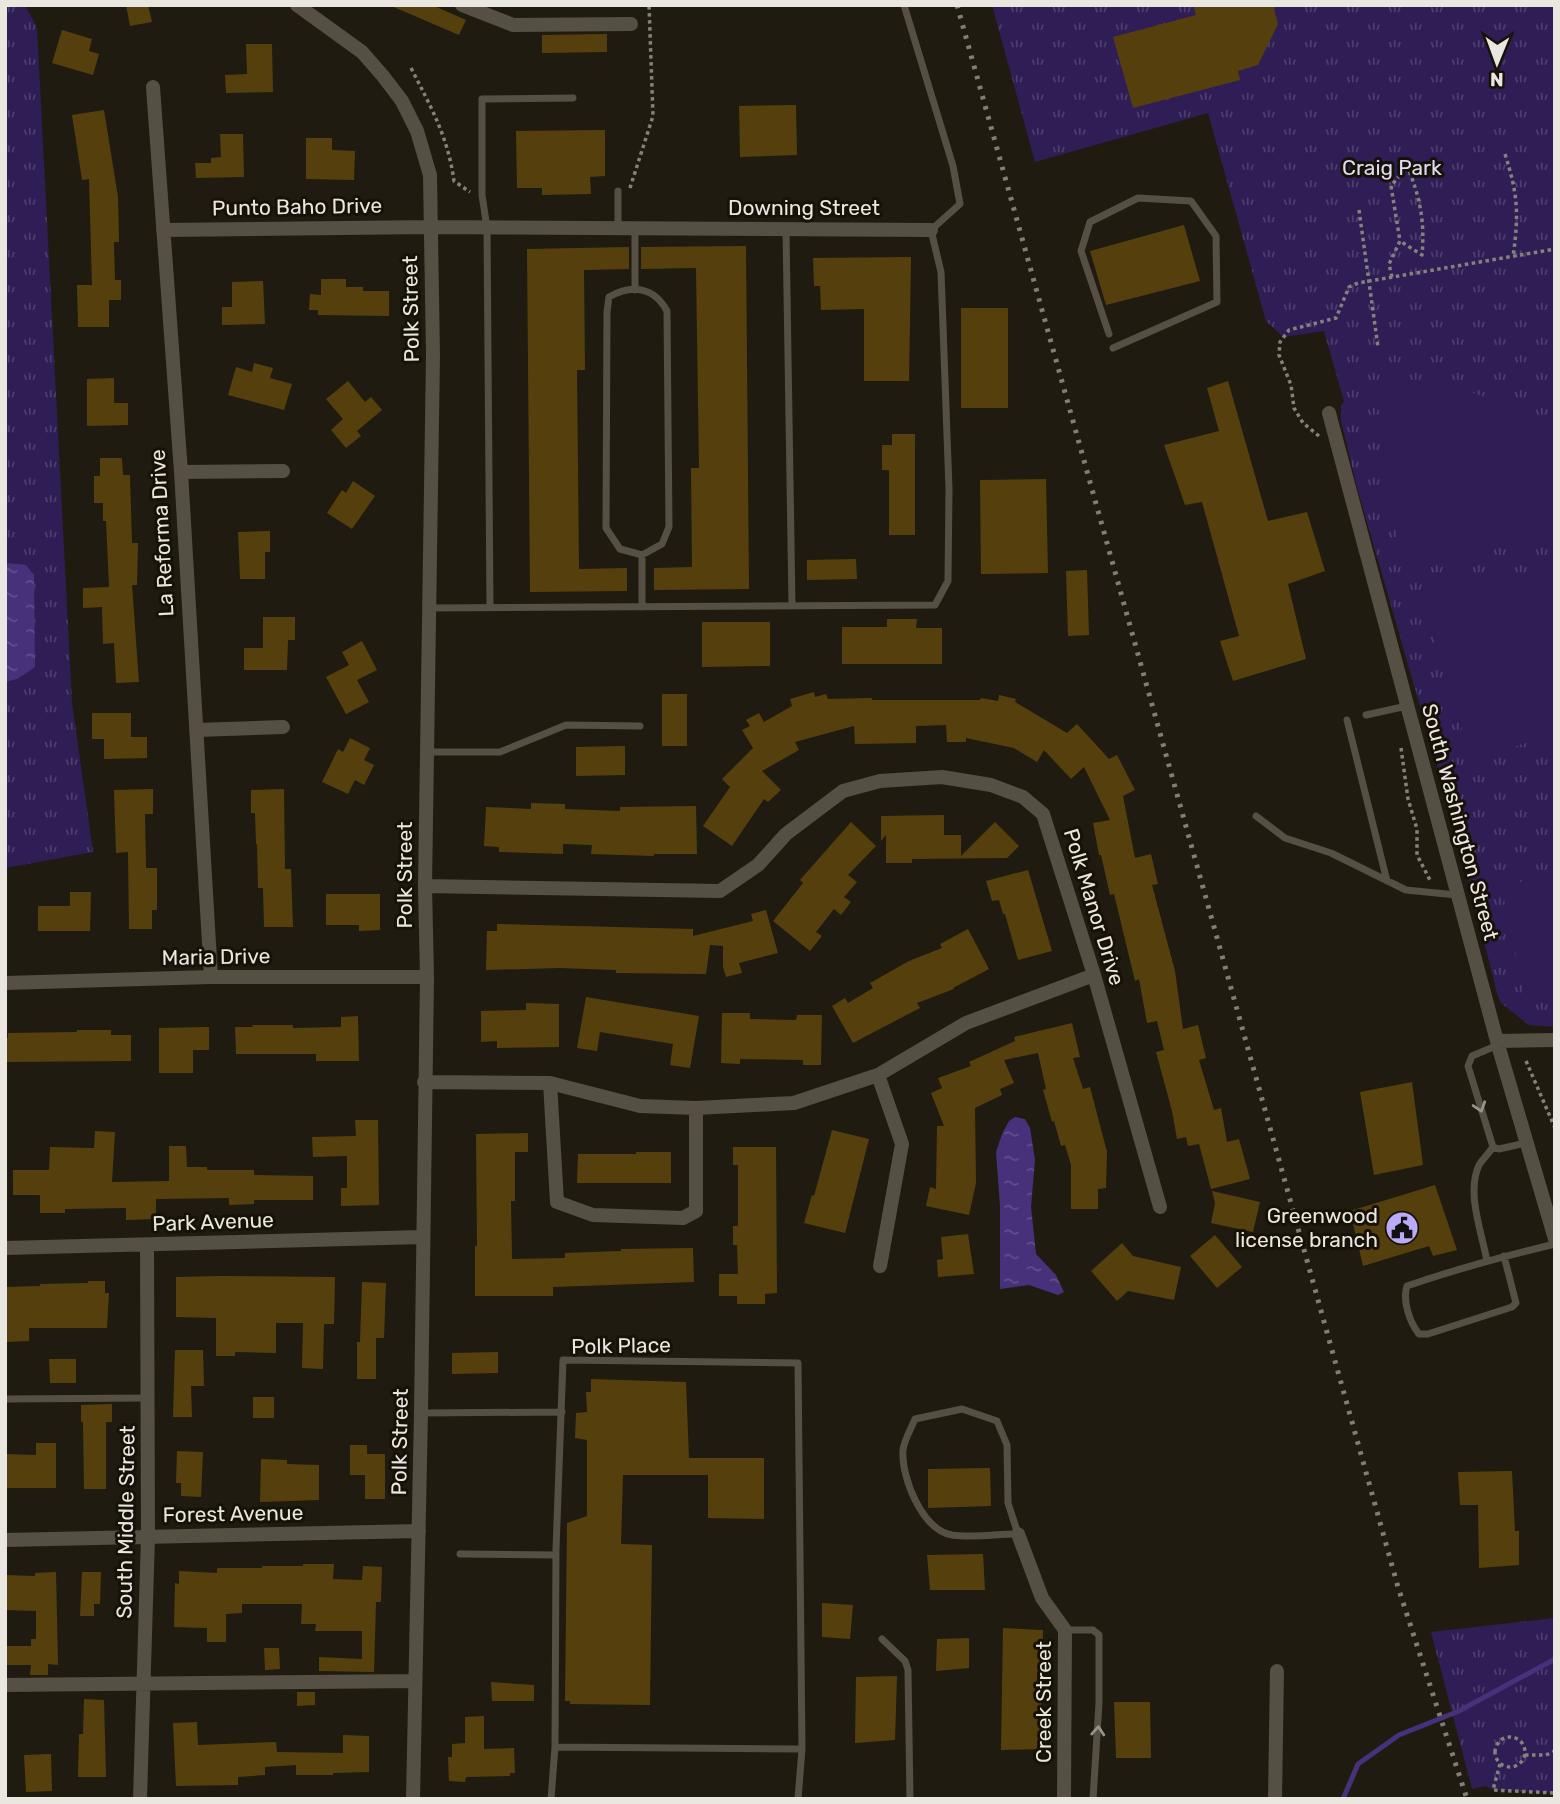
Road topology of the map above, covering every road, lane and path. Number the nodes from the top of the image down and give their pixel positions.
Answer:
1 (297, 5) edge
2 (462, 5) edge
3 (649, 5) edge
4 (904, 5) edge
5 (631, 24) dead end
6 (411, 68) dead end
7 (153, 87) dead end
8 (573, 97) dead end
9 (1505, 154) dead end
10 (618, 191) dead end
11 (629, 191) dead end
12 (482, 195) junction
13 (1359, 210) dead end
14 (431, 227) junction
15 (487, 228) junction
16 (618, 229) junction
17 (635, 229) junction
18 (786, 229) junction
19 (163, 230) junction
20 (931, 230) junction
21 (1400, 242) junction
22 (1555, 249) edge
23 (1513, 257) junction
24 (1392, 277) junction
25 (1368, 281) junction
26 (635, 290) junction
27 (1109, 334) dead end
28 (1378, 347) dead end
29 (1113, 348) dead end
30 (1329, 413) dead end
31 (1322, 444) dead end
32 (283, 471) dead end
33 (181, 472) junction
34 (642, 555) junction
35 (792, 606) junction
36 (490, 607) junction
37 (642, 607) junction
38 (430, 608) junction
39 (1407, 706) junction
40 (1366, 715) dead end
41 (1347, 720) dead end
42 (640, 726) dead end
43 (283, 727) dead end
44 (196, 730) junction
45 (427, 752) junction
46 (1256, 816) dead end
47 (1387, 881) junction
48 (425, 886) junction
49 (1458, 895) junction
50 (1094, 975) junction
51 (211, 977) junction
52 (426, 977) junction
53 (5, 983) edge
54 (1555, 1040) edge
55 (1497, 1043) junction
56 (1526, 1061) dead end
57 (878, 1075) junction
58 (424, 1082) junction
59 (551, 1083) junction
60 (696, 1108) junction
61 (1555, 1128) edge
62 (1527, 1143) junction
63 (1493, 1147) junction
64 (1160, 1207) dead end
65 (422, 1237) junction
66 (1555, 1242) edge
67 (147, 1245) junction
68 (5, 1248) edge
69 (1504, 1256) junction
70 (1487, 1261) junction
71 (880, 1266) dead end
72 (148, 1398) junction
73 (5, 1399) edge
74 (562, 1412) junction
75 (421, 1413) junction
76 (419, 1531) junction
77 (1018, 1534) junction
78 (148, 1536) junction
79 (5, 1540) edge
80 (460, 1554) dead end
81 (556, 1555) junction
82 (1065, 1630) junction
83 (882, 1639) dead end
84 (1276, 1671) dead end
85 (415, 1681) junction
86 (144, 1684) junction
87 (5, 1685) edge
88 (555, 1747) junction
89 (802, 1749) junction
90 (1555, 1751) edge
91 (1525, 1755) junction
92 (1500, 1764) junction
93 (1555, 1793) edge
94 (140, 1799) edge
95 (413, 1799) edge
96 (551, 1799) edge
97 (797, 1799) edge
98 (910, 1799) edge
99 (1064, 1799) edge
100 (1093, 1799) edge
101 (1275, 1799) edge

1 - 14 street, Polk Street
2 - 5 street
3 - 11 path
4 - 20 lane
6 - 12 path
7 - 19 street, La Reforma Drive
8 - 12 lane
9 - 23 path
10 - 16 lane
12 - 15 lane
13 - 25 path
14 - 15 street, Downing Street
14 - 19 street, Punto Baho Drive
14 - 38 street, Polk Street
15 - 16 street, Downing Street
15 - 36 lane
16 - 17 street, Downing Street
17 - 18 street, Downing Street
17 - 26 lane
18 - 20 street, Downing Street
18 - 35 lane
19 - 33 street, La Reforma Drive
20 - 35 lane
21 - 21 path
21 - 24 path
22 - 23 path
23 - 24 path
24 - 25 path
25 - 28 path
25 - 31 path
26 - 34 lane
26 - 34 lane
27 - 29 lane
30 - 39 street, South Washington Street
32 - 33 street
33 - 44 street, La Reforma Drive
34 - 37 lane
35 - 37 lane
36 - 37 lane
36 - 38 lane
38 - 45 street, Polk Street
39 - 40 lane
39 - 49 street, South Washington Street
41 - 47 lane
42 - 45 lane
43 - 44 street
44 - 51 street, La Reforma Drive
45 - 48 street, Polk Street
46 - 47 lane
47 - 49 lane
48 - 50 street, Polk Manor Drive
48 - 52 street, Polk Street
49 - 55 street, South Washington Street
50 - 57 street
50 - 64 street, Polk Manor Drive
51 - 52 street, Maria Drive
51 - 53 street, Maria Drive
52 - 58 street, Polk Street
54 - 55 street
55 - 62 street, South Washington Street
55 -> 63 lane
56 - 61 path
57 - 60 street
57 - 71 street
58 - 59 street
58 - 65 street, Polk Street
59 - 60 street
59 - 60 street
62 - 63 lane
62 - 66 street, South Washington Street
63 - 70 lane
65 - 67 street, Park Avenue
65 - 75 street, Polk Street
66 - 69 lane
67 - 68 street, Park Avenue
67 - 72 street, South Middle Street
69 - 70 lane
69 - 70 lane
72 - 73 lane
72 - 78 street, South Middle Street
74 - 75 lane
74 - 81 lane, Polk Place
74 - 89 lane, Polk Place
75 - 76 street, Polk Street
76 - 78 street, Forest Avenue
76 - 85 street, Polk Street
77 - 77 lane
77 - 82 street, Creek Street
78 - 79 street, Forest Avenue
78 - 86 street, South Middle Street
80 - 81 lane
81 - 88 lane, Polk Place
82 - 99 street, Creek Street
100 -> 82 lane
83 - 98 lane
84 - 101 street
85 - 86 street
85 - 95 street, Polk Street
86 - 87 street
86 - 94 street, South Middle Street
88 - 89 lane
88 - 96 lane, Polk Place
89 - 97 lane, Polk Place
90 - 91 path
91 - 92 path
91 - 92 path
92 - 93 path

